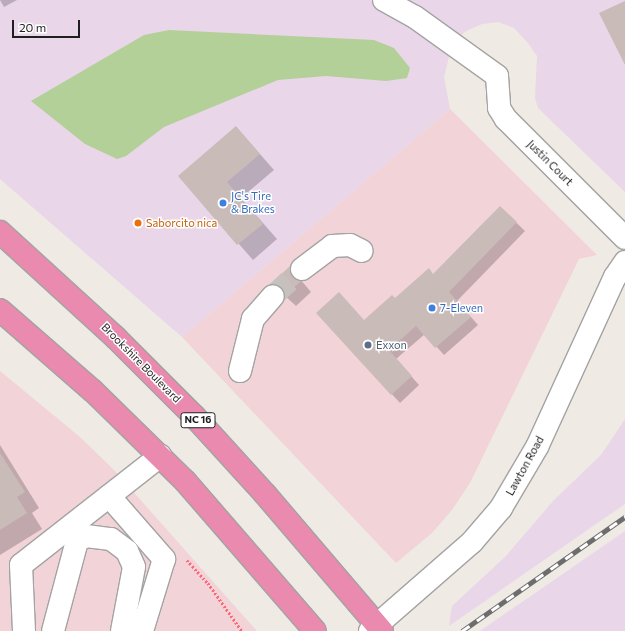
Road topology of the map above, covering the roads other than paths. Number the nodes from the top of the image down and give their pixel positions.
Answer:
1 (384, 0) edge
2 (0, 232) edge
3 (625, 238) edge
4 (362, 250) dead end
5 (625, 262) edge
6 (302, 270) tunnel mouth
7 (273, 296) tunnel mouth
8 (0, 310) edge
9 (240, 371) dead end
10 (160, 456) junction
11 (109, 496) junction
12 (377, 629) edge
13 (24, 631) edge
14 (53, 631) edge
15 (122, 631) edge
16 (142, 631) edge
17 (315, 631) edge

1 - 3 street, Justin Court
2 - 12 highway, Brookshire Boulevard / NC 16
4 - 6 street
5 - 12 street, Lawton Road
7 - 9 street
8 - 10 highway
10 - 11 street
10 - 17 highway
11 - 13 street
11 - 16 street
14 - 15 street

